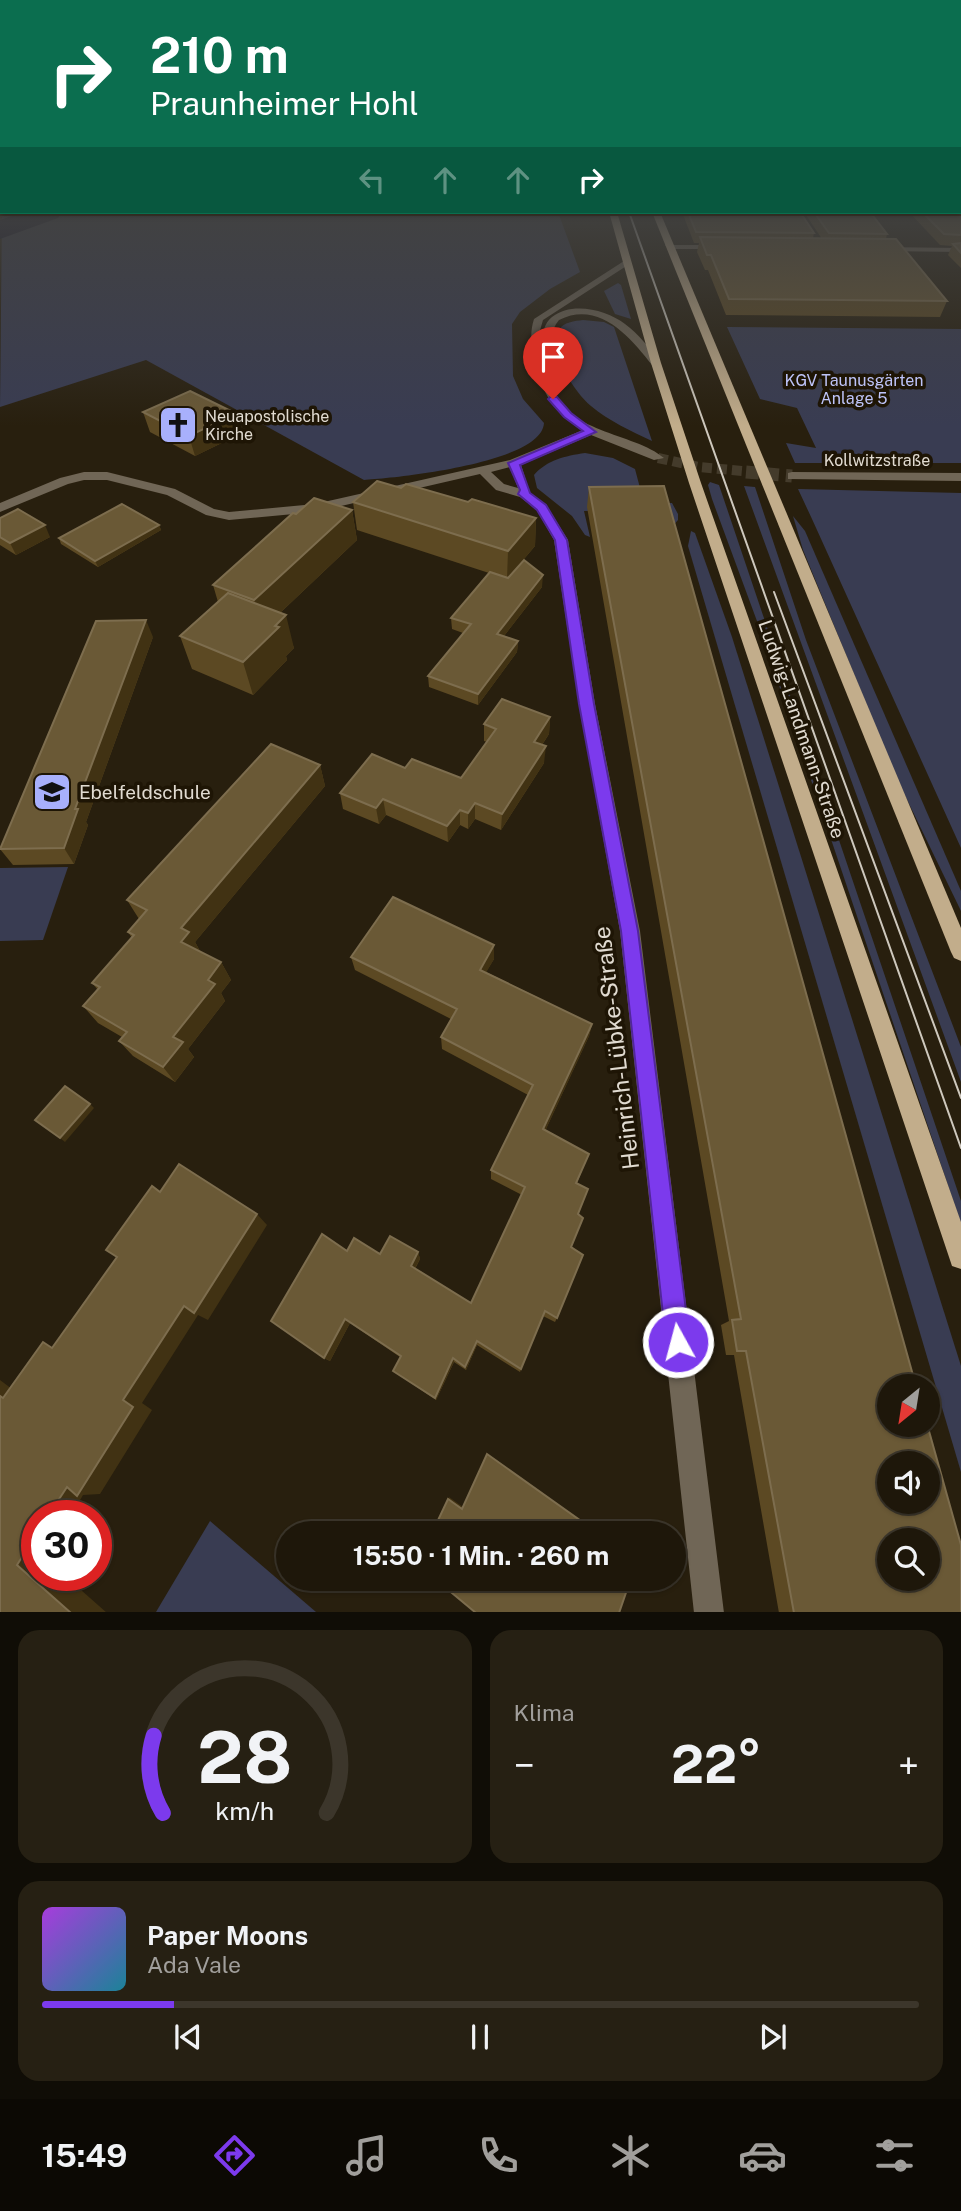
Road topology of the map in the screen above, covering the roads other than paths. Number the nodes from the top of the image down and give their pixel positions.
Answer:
1 (608, 275) edge
2 (631, 275) edge
3 (680, 275) edge
4 (541, 363) junction
5 (656, 363) junction
6 (591, 432) junction
7 (658, 458) tunnel mouth
8 (514, 463) junction
9 (482, 470) junction
10 (792, 476) tunnel mouth
11 (961, 477) edge
12 (524, 494) junction
13 (0, 508) edge
14 (961, 952) edge
15 (961, 1256) edge
16 (709, 1612) edge

1 - 4 street
2 - 5 main road, Ludwig-Landmann-Straße
3 - 14 main road
4 - 5 street
4 - 6 street
5 - 15 main road, Ludwig-Landmann-Straße
6 - 7 street
6 - 8 street
8 - 9 street
8 - 12 street, Heinrich-Lübke-Straße
9 - 12 street, Heinrich-Lübke-Straße
9 - 13 street
10 - 11 street, Kollwitzstraße
12 - 16 street, Heinrich-Lübke-Straße

